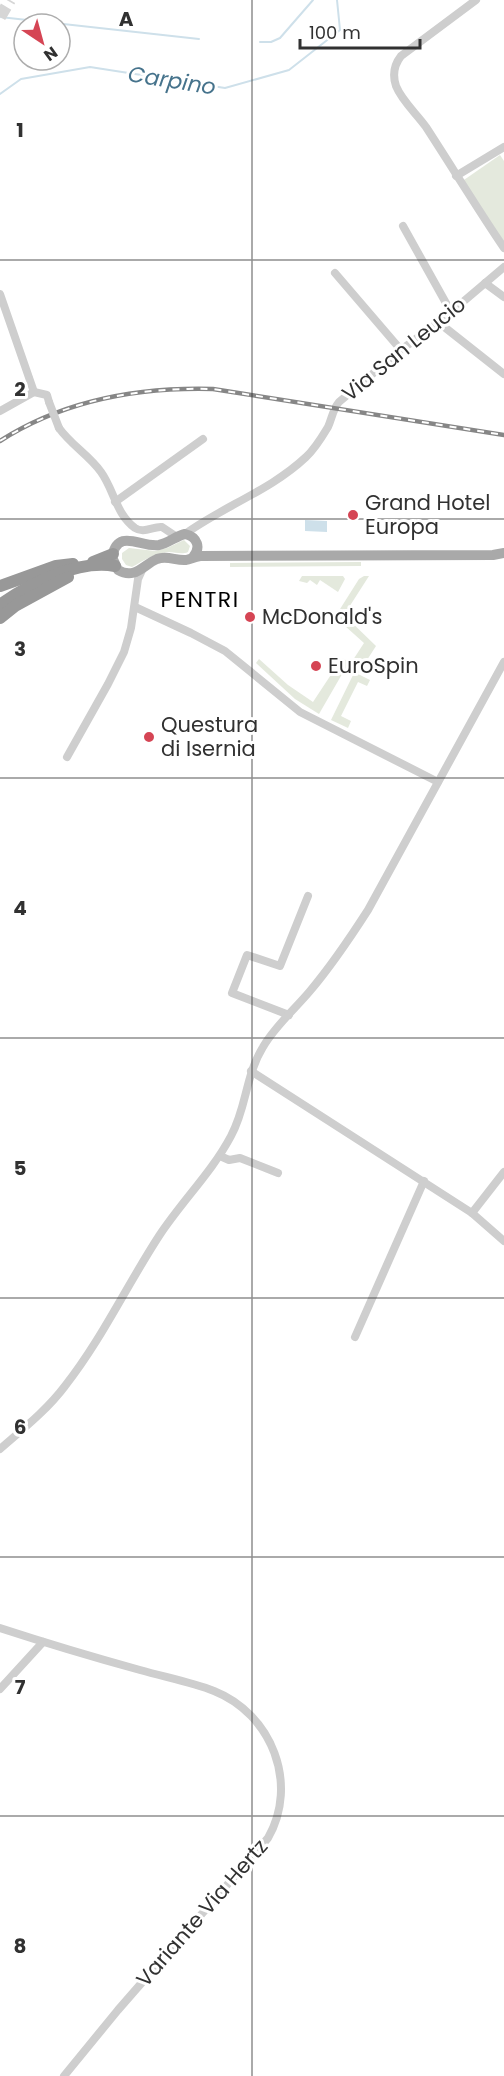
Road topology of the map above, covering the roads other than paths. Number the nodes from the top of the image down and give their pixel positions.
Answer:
1 (476, 0) edge
2 (504, 147) edge
3 (456, 176) junction
4 (403, 225) dead end
5 (504, 248) edge
6 (504, 267) edge
7 (335, 273) dead end
8 (485, 283) junction
9 (0, 294) edge
10 (504, 297) edge
11 (451, 312) junction
12 (438, 322) junction
13 (401, 350) junction
14 (504, 374) edge
15 (34, 392) junction
16 (0, 411) edge
17 (203, 439) dead end
18 (115, 502) junction
19 (152, 529) junction
20 (190, 543) junction
21 (158, 545) junction
22 (504, 553) edge
23 (117, 564) junction
24 (83, 567) junction
25 (143, 568) junction
26 (1, 586) edge
27 (136, 588) junction
28 (0, 606) edge
29 (135, 607) junction
30 (0, 618) edge
31 (504, 662) edge
32 (67, 757) dead end
33 (438, 782) junction
34 (308, 896) dead end
35 (289, 1015) junction
36 (251, 1071) junction
37 (220, 1156) junction
38 (504, 1172) edge
39 (278, 1173) dead end
40 (424, 1181) junction
41 (472, 1213) junction
42 (504, 1241) edge
43 (355, 1337) dead end
44 (0, 1449) edge
45 (0, 1628) edge
46 (43, 1642) junction
47 (0, 1689) edge
48 (64, 2076) edge

1 - 3 street
2 - 3 street
3 - 5 street
4 - 11 street
6 - 8 street, Via San Leucio
7 - 13 street
8 - 10 street
8 - 11 street, Via San Leucio
9 - 15 street
11 - 12 street, Via San Leucio
12 - 13 street, Via San Leucio
12 - 14 street
13 - 20 street, Via San Leucio
15 - 16 street
15 - 18 street, bridge
17 - 18 street
18 - 19 street
19 - 20 street
19 - 21 street
20 - 21 main road
20 - 22 main road
20 - 25 main road
21 - 23 main road
23 - 24 highway
23 - 25 main road
23 - 26 highway
23 - 27 street
24 - 28 highway
24 - 30 highway
25 - 27 street
27 - 29 street
29 - 32 street
29 - 33 street
31 - 33 street
33 - 35 street
34 - 35 street
35 - 36 street
36 - 37 street
36 - 40 street
37 - 39 street
37 - 44 street
38 - 41 street
40 - 41 street
40 - 43 street
41 - 42 street
45 - 46 street, Variante Via Hertz
46 - 47 street
46 - 48 street, Variante Via Hertz

